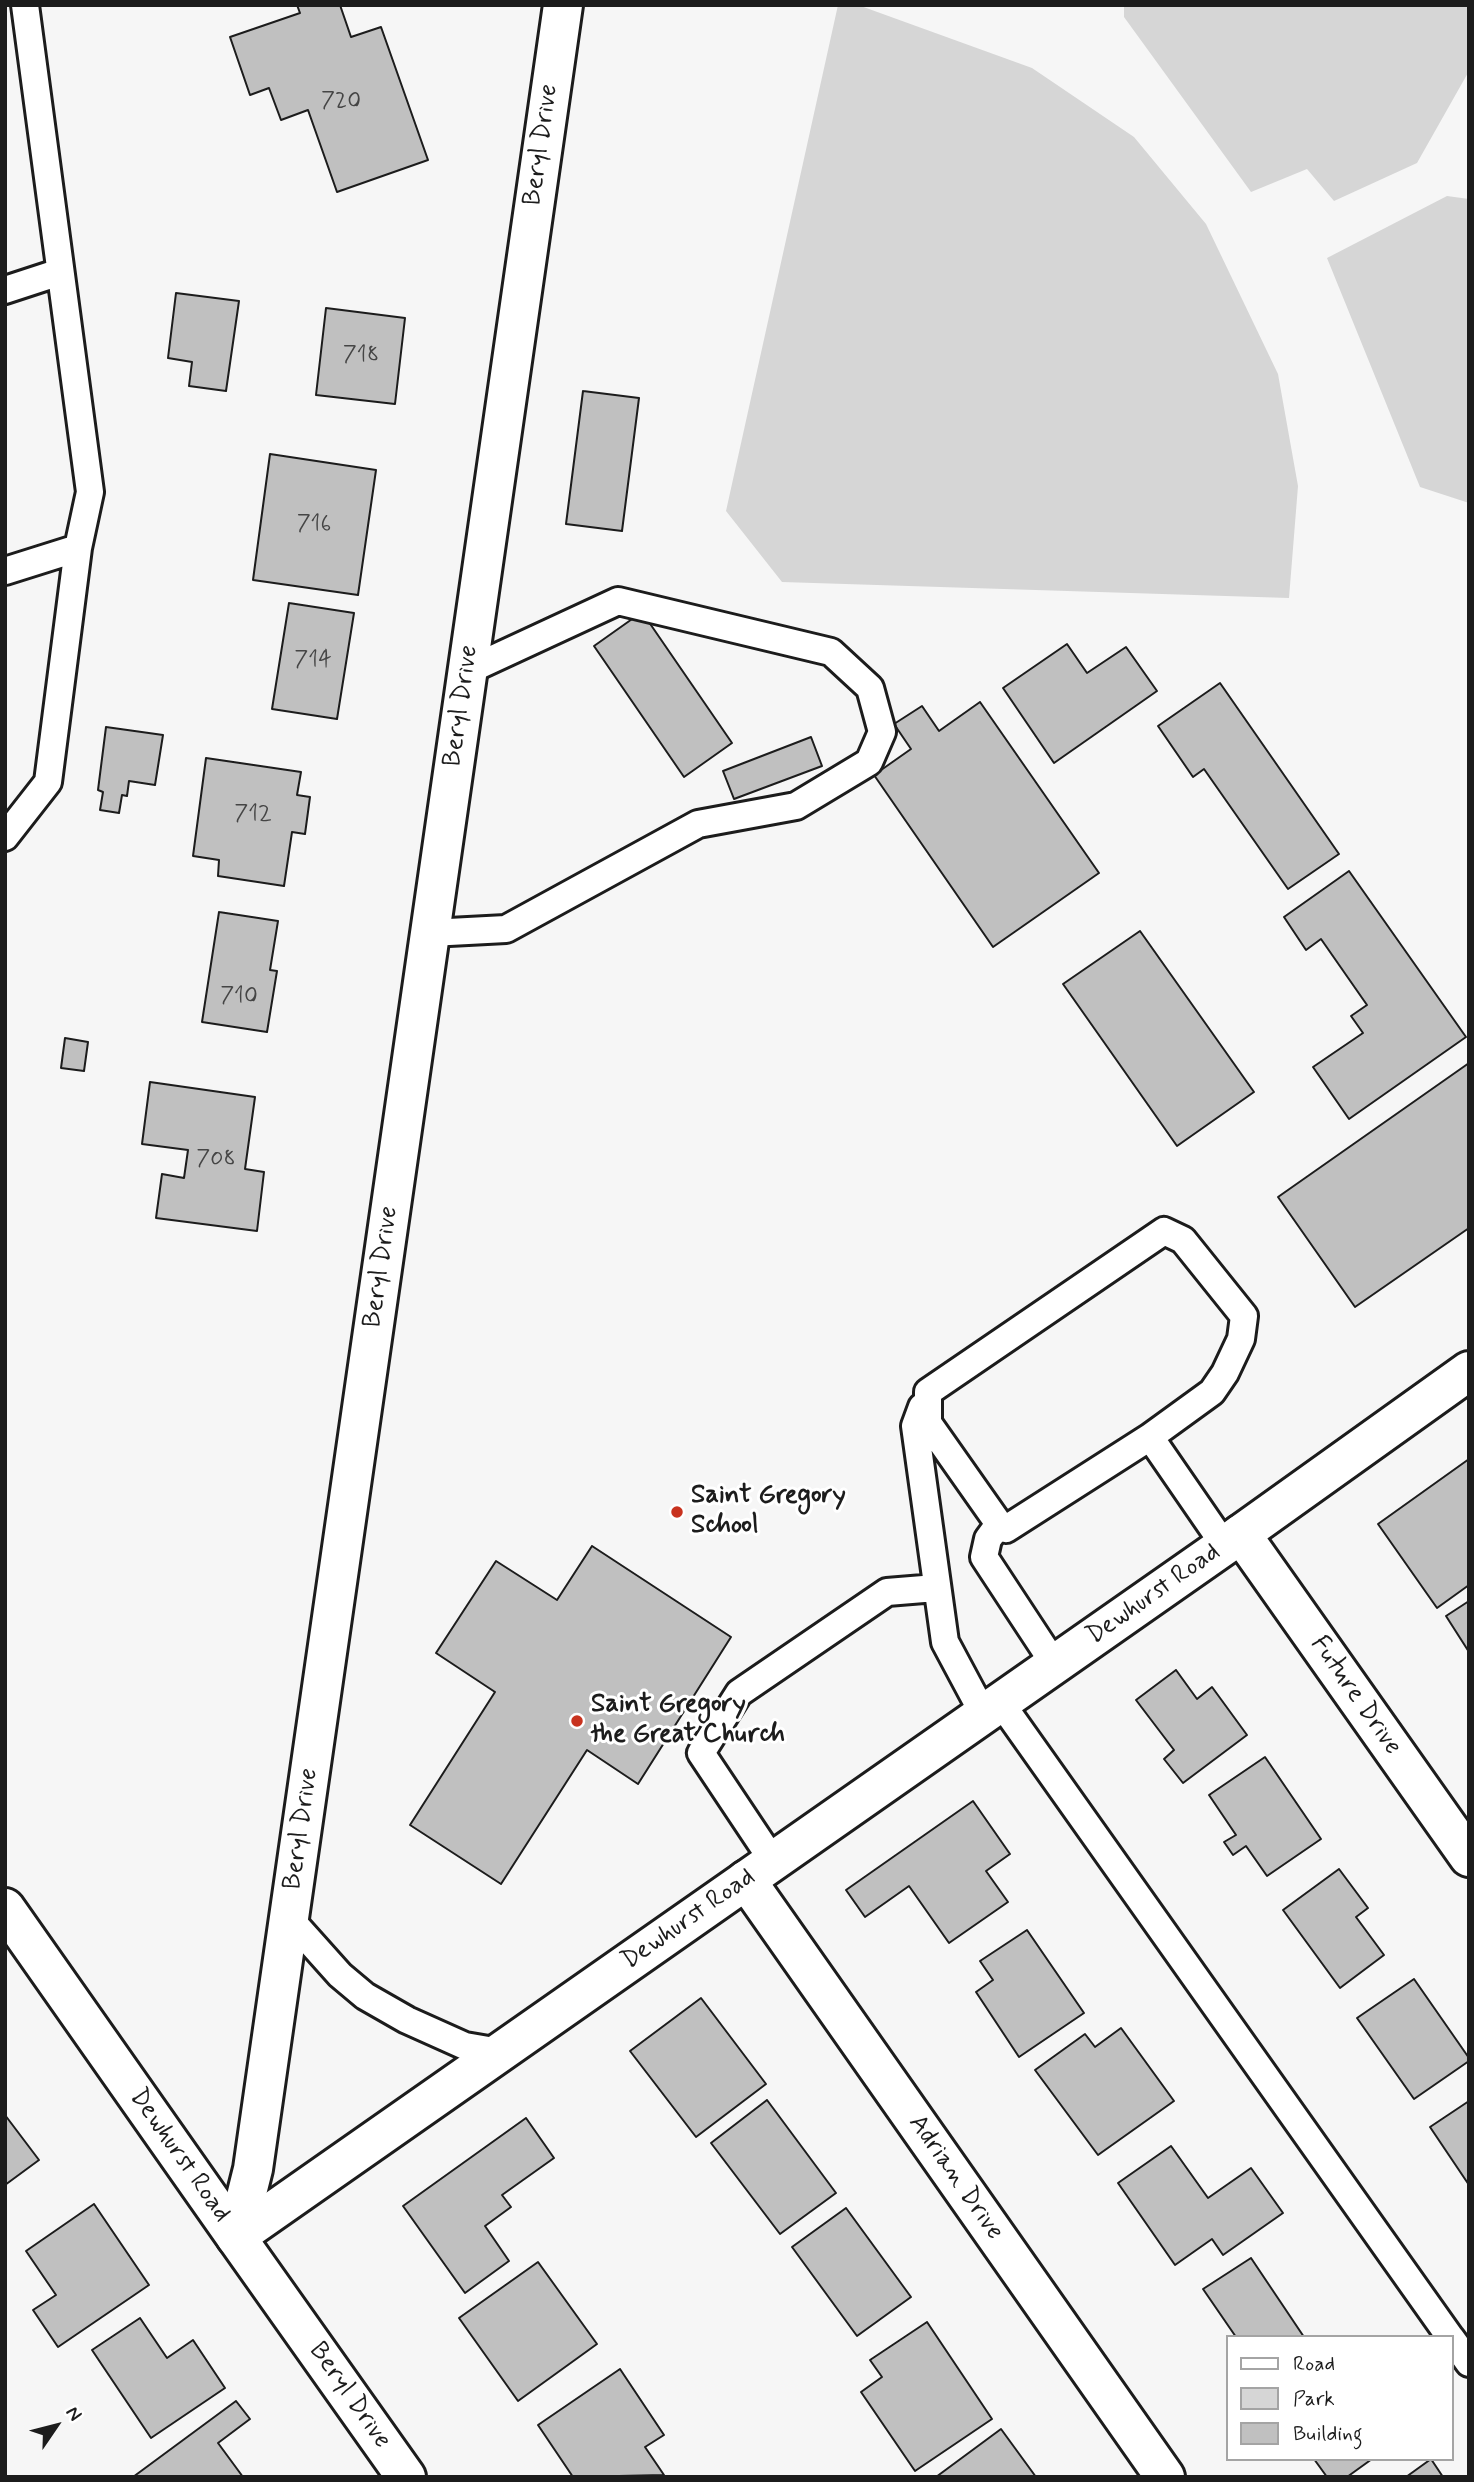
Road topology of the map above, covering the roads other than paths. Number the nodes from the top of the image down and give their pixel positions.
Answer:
1 (562, 5) edge
2 (18, 9) edge
3 (60, 272) junction
4 (5, 290) edge
5 (78, 548) junction
6 (5, 571) edge
7 (467, 671) junction
8 (5, 837) edge
9 (430, 933) junction
10 (1469, 1371) edge
11 (928, 1392) junction
12 (1150, 1437) junction
13 (999, 1524) junction
14 (1233, 1540) junction
15 (936, 1588) junction
16 (1055, 1665) junction
17 (992, 1709) junction
18 (1469, 1857) edge
19 (760, 1871) junction
20 (5, 1908) edge
21 (289, 1918) junction
22 (500, 2052) junction
23 (236, 2237) junction
24 (1450, 2335) edge
25 (1453, 2340) edge
26 (1469, 2363) edge
27 (406, 2477) edge
28 (1164, 2477) edge

1 - 7 street, Beryl Drive
2 - 3 lane
3 - 4 lane
3 - 5 lane
5 - 6 lane
5 - 8 lane
7 - 9 street, Beryl Drive
7 - 9 lane
9 - 21 street, Beryl Drive
10 - 14 street, Dewhurst Road
11 - 12 lane
11 - 13 lane
11 - 15 lane
12 - 13 lane
12 - 14 lane
13 - 16 lane
14 - 16 street, Dewhurst Road
14 - 18 street, Future Drive
15 - 17 lane
15 - 19 lane
16 - 17 street, Dewhurst Road
17 - 19 street, Dewhurst Road
17 - 24 lane
19 - 22 street, Dewhurst Road
19 - 28 street, Adrian Drive
20 - 23 street, Dewhurst Road
21 - 22 lane
21 - 23 street, Beryl Drive
22 - 23 street, Dewhurst Road
23 - 27 street, Beryl Drive
25 - 26 lane

